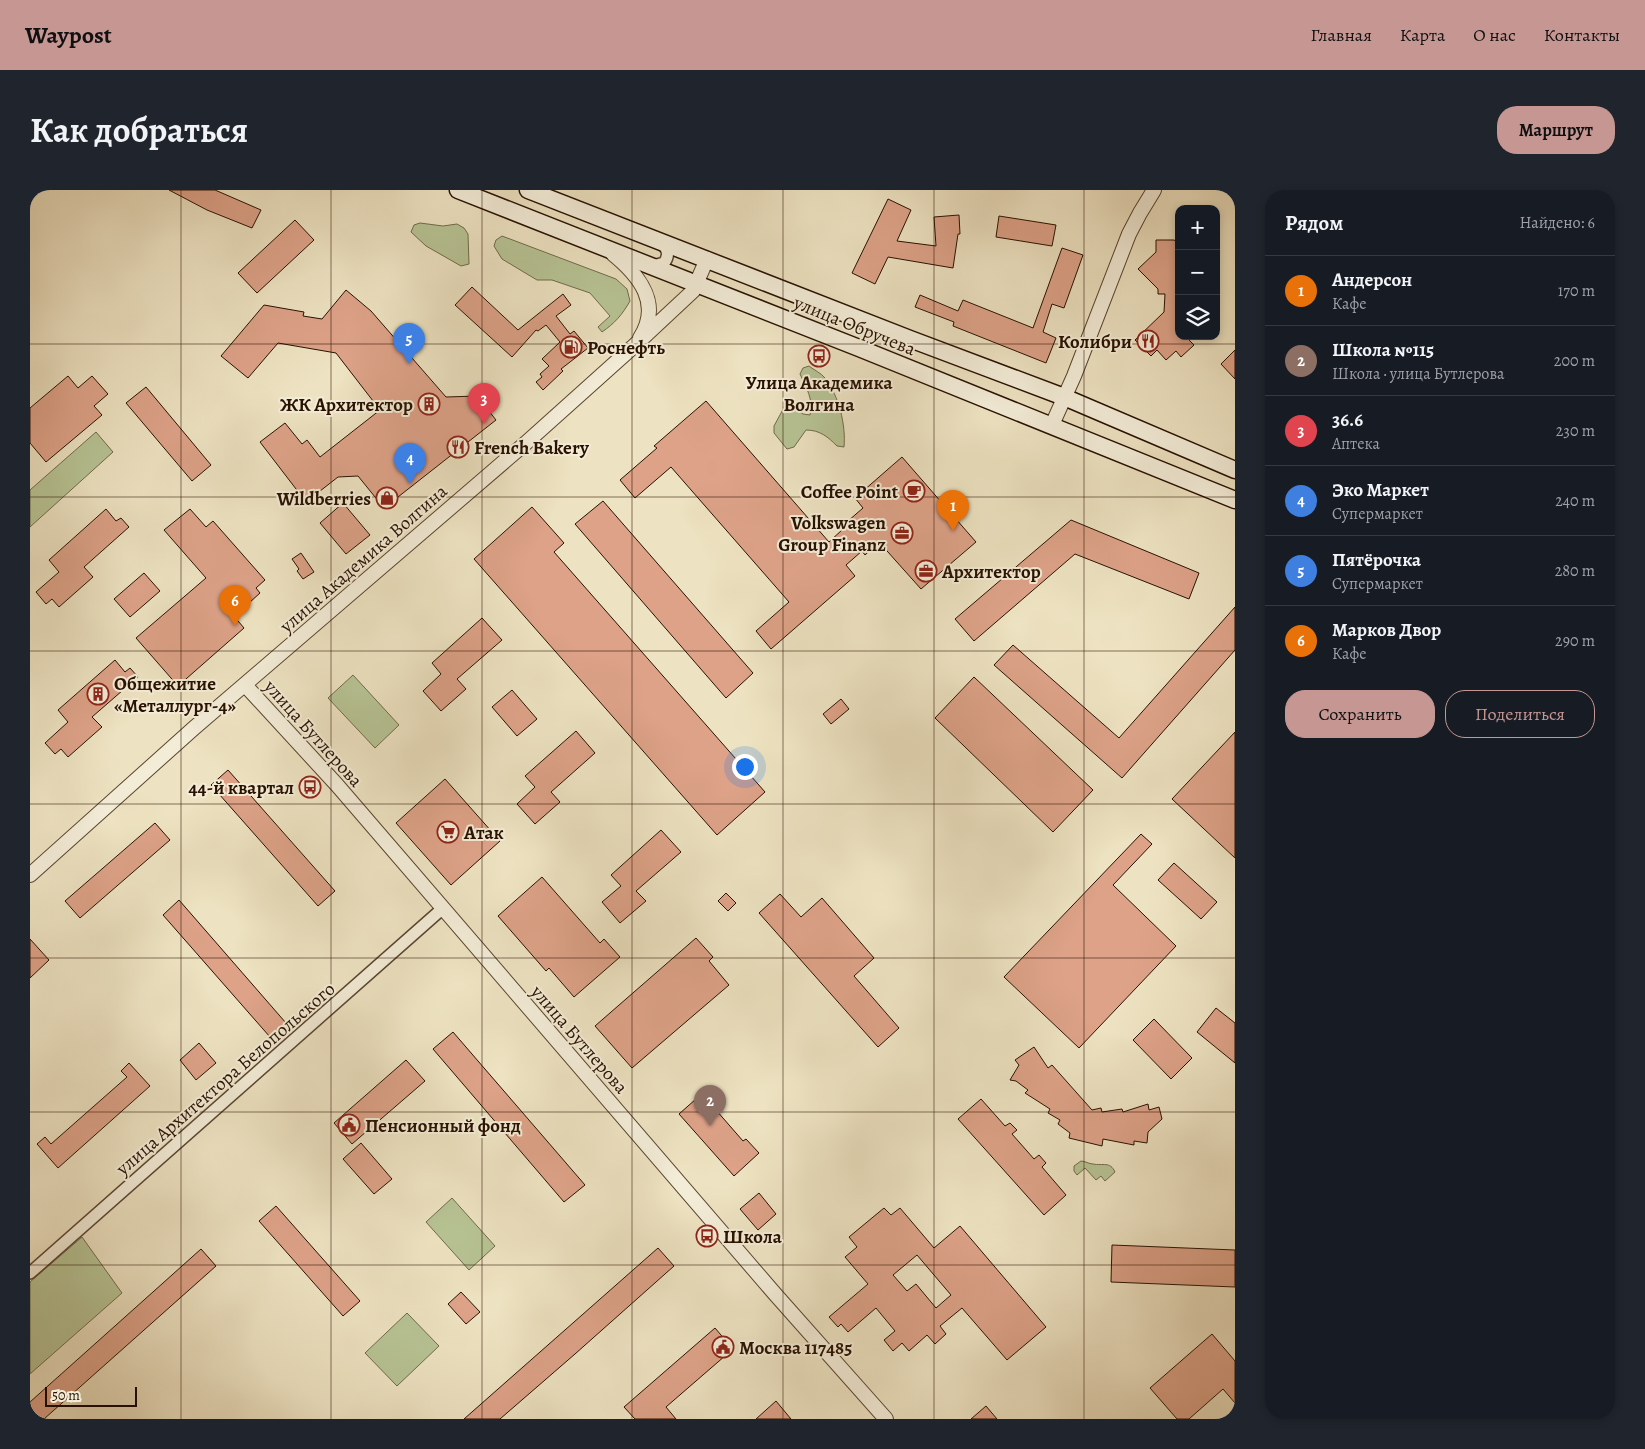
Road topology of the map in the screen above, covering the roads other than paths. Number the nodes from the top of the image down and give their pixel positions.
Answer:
1 (458, 190) edge
2 (528, 190) edge
3 (1154, 190) edge
4 (660, 242) junction
5 (605, 248) junction
6 (707, 259) junction
7 (653, 266) junction
8 (698, 284) junction
9 (635, 346) junction
10 (1064, 397) junction
11 (1052, 425) junction
12 (1235, 470) edge
13 (1235, 500) edge
14 (245, 685) junction
15 (30, 875) edge
16 (442, 909) junction
17 (30, 1273) edge
18 (886, 1419) edge

1 - 5 main road, улица Обручева
2 - 4 main road, улица Обручева
3 - 10 street
4 - 6 main road, улица Обручева
4 - 7 street
5 - 7 main road, улица Обручева
5 - 9 street
6 - 8 street, улица Академика Волгина
6 - 10 main road, улица Обручева
7 - 8 main road, улица Обручева
8 - 9 street, улица Академика Волгина
8 - 11 main road, улица Обручева
9 - 14 street, улица Академика Волгина
10 - 11 street
10 - 12 main road, улица Обручева
11 - 13 main road, улица Обручева
14 - 15 street, улица Академика Волгина
14 - 16 street, улица Бутлерова
16 - 17 street, улица Архитектора Белопольского
16 - 18 street, улица Бутлерова

